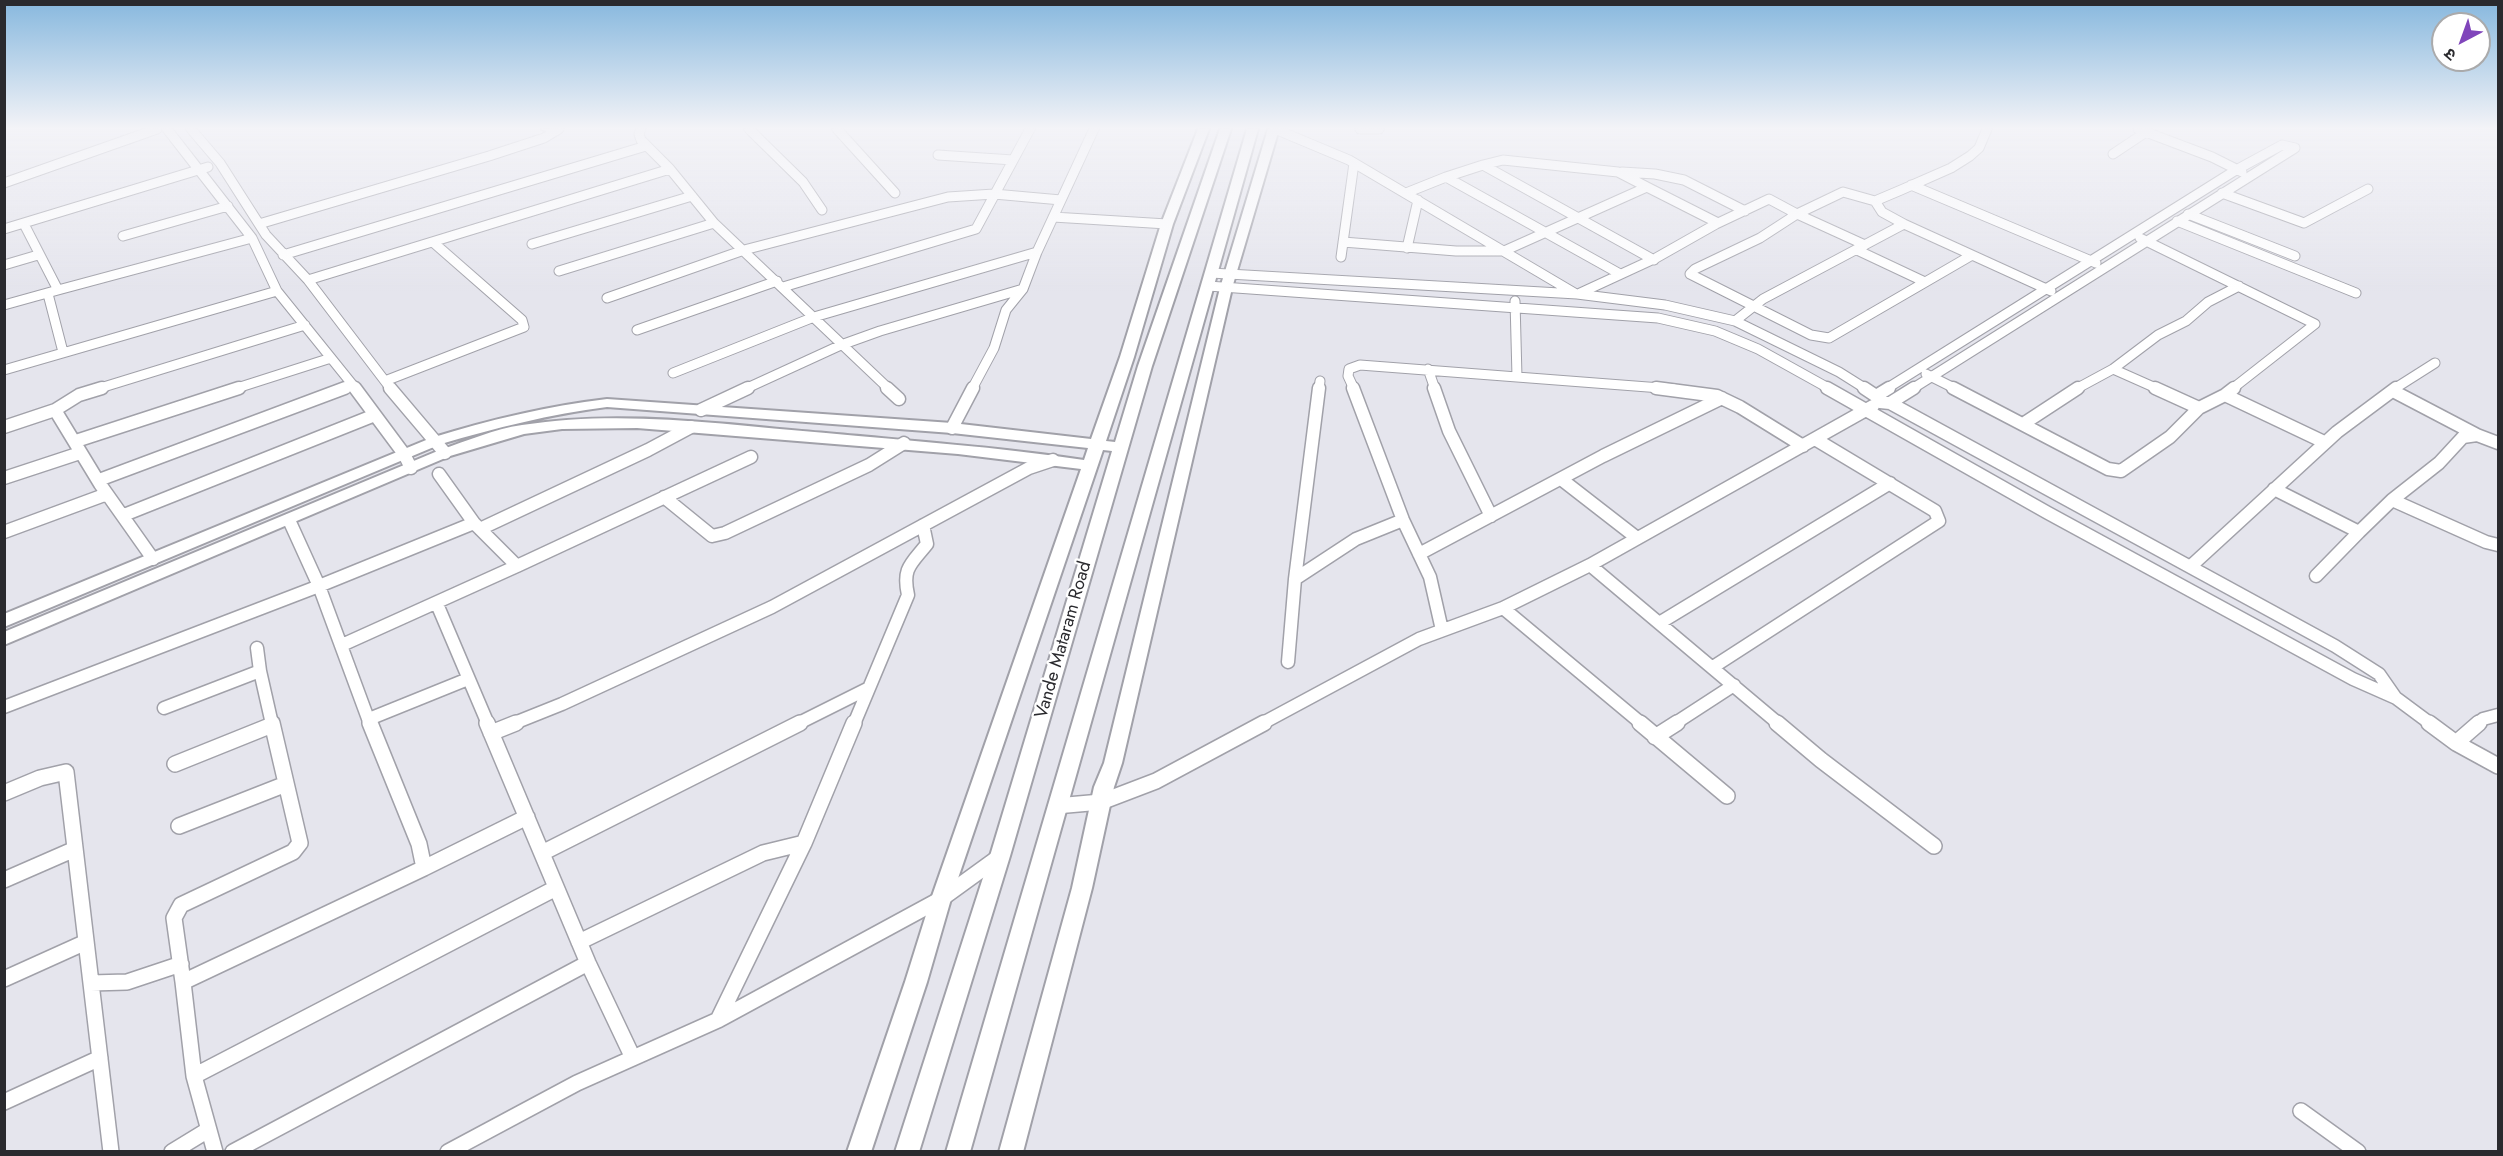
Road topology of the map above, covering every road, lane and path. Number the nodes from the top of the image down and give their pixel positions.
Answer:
1 (158, 183) edge
2 (210, 183) edge
3 (232, 183) edge
4 (398, 183) edge
5 (523, 183) edge
6 (626, 183) edge
7 (681, 183) edge
8 (804, 183) edge
9 (886, 183) edge
10 (1000, 183) edge
11 (1069, 183) edge
12 (1183, 183) edge
13 (1208, 183) edge
14 (1241, 183) edge
15 (1254, 183) edge
16 (1351, 183) edge
17 (1389, 183) edge
18 (1431, 183) edge
19 (1457, 183) edge
20 (1515, 183) edge
21 (1639, 183) edge
22 (1690, 183) edge
23 (1916, 183) edge
24 (2215, 183) edge
25 (2238, 183) edge
26 (1911, 185) junction
27 (1647, 187) junction
28 (2368, 189) dead end
29 (895, 193) dead end
30 (1406, 193) junction
31 (2222, 193) junction
32 (994, 194) junction
33 (692, 196) junction
34 (1061, 200) junction
35 (1418, 200) junction
36 (1875, 201) junction
37 (228, 206) junction
38 (822, 210) dead end
39 (1745, 211) junction
40 (1797, 214) junction
41 (2188, 214) junction
42 (1053, 217) junction
43 (1577, 217) junction
44 (2177, 221) junction
45 (714, 223) junction
46 (1718, 223) junction
47 (24, 224) junction
48 (259, 224) junction
49 (1167, 224) junction
50 (1905, 224) junction
51 (4, 229) edge
52 (1543, 231) junction
53 (2131, 235) junction
54 (123, 236) dead end
55 (252, 238) junction
56 (2146, 241) junction
57 (1343, 242) junction
58 (434, 243) junction
59 (532, 244) dead end
60 (1407, 248) junction
61 (1861, 248) junction
62 (744, 250) junction
63 (1504, 251) junction
64 (1037, 252) junction
65 (38, 255) junction
66 (283, 255) junction
67 (1972, 255) junction
68 (2295, 256) dead end
69 (1341, 257) dead end
70 (1654, 260) junction
71 (2090, 261) junction
72 (4, 265) edge
73 (2108, 267) junction
74 (559, 271) dead end
75 (1620, 274) junction
76 (308, 280) junction
77 (1219, 280) junction
78 (1925, 282) junction
79 (780, 284) junction
80 (2239, 286) junction
81 (2046, 288) junction
82 (1023, 290) junction
83 (277, 291) junction
84 (1514, 291) junction
85 (53, 292) junction
86 (2356, 293) dead end
87 (1577, 294) junction
88 (2059, 296) junction
89 (607, 298) dead end
90 (4, 305) edge
91 (1754, 305) junction
92 (1515, 307) junction
93 (1625, 316) junction
94 (814, 317) junction
95 (1735, 321) junction
96 (305, 325) junction
97 (637, 330) dead end
98 (841, 345) junction
99 (63, 352) junction
100 (331, 358) junction
101 (2435, 363) dead end
102 (1428, 369) junction
103 (1917, 369) junction
104 (2113, 369) junction
105 (4, 370) edge
106 (673, 373) dead end
107 (1517, 377) junction
108 (1931, 377) junction
109 (385, 381) junction
110 (1320, 381) dead end
111 (353, 385) junction
112 (2393, 391) junction
113 (2225, 395) junction
114 (1722, 398) junction
115 (899, 399) dead end
116 (1882, 400) junction
117 (2199, 408) junction
118 (55, 410) junction
119 (701, 410) junction
120 (1868, 410) junction
121 (375, 415) junction
122 (2023, 424) junction
123 (4, 427) edge
124 (691, 427) junction
125 (952, 428) junction
126 (2477, 435) junction
127 (1815, 439) junction
128 (76, 441) junction
129 (2324, 442) junction
130 (904, 443) junction
131 (2499, 443) edge
132 (1097, 445) junction
133 (1803, 446) junction
134 (441, 447) junction
135 (1119, 447) junction
136 (80, 453) junction
137 (751, 457) dead end
138 (1053, 460) junction
139 (407, 461) junction
140 (1089, 466) junction
141 (439, 474) dead end
142 (4, 478) edge
143 (1561, 479) junction
144 (99, 480) junction
145 (1890, 483) junction
146 (2274, 489) junction
147 (107, 494) junction
148 (664, 498) junction
149 (2392, 500) junction
150 (124, 515) junction
151 (1491, 516) junction
152 (289, 520) junction
153 (1403, 520) junction
154 (923, 525) junction
155 (477, 526) junction
156 (4, 532) edge
157 (2359, 532) junction
158 (1637, 538) junction
159 (2499, 545) edge
160 (1419, 554) junction
161 (153, 559) junction
162 (1590, 565) junction
163 (517, 566) junction
164 (2191, 566) junction
165 (2316, 576) dead end
166 (1295, 579) junction
167 (319, 586) junction
168 (437, 604) junction
169 (1503, 608) junction
170 (4, 621) edge
171 (1661, 622) junction
172 (1442, 630) junction
173 (4, 639) edge
174 (342, 645) junction
175 (257, 648) dead end
176 (1288, 662) dead end
177 (1713, 667) junction
178 (260, 671) junction
179 (468, 679) junction
180 (1734, 685) junction
181 (869, 688) junction
182 (2396, 698) junction
183 (4, 707) edge
184 (164, 708) dead end
185 (2499, 715) edge
186 (369, 719) junction
187 (272, 725) junction
188 (491, 733) junction
189 (1655, 737) junction
190 (2456, 743) junction
191 (175, 764) dead end
192 (2499, 766) edge
193 (286, 784) junction
194 (4, 793) edge
195 (1726, 796) dead end
196 (1101, 802) junction
197 (1056, 806) junction
198 (526, 817) junction
199 (179, 826) dead end
200 (804, 843) junction
201 (1934, 846) dead end
202 (75, 849) junction
203 (542, 853) junction
204 (999, 856) junction
205 (424, 868) junction
206 (4, 880) edge
207 (556, 888) junction
208 (941, 899) junction
209 (86, 942) junction
210 (579, 942) junction
211 (588, 963) junction
212 (181, 964) junction
213 (4, 979) edge
214 (183, 982) junction
215 (91, 983) junction
216 (718, 1020) junction
217 (100, 1058) junction
218 (633, 1058) junction
219 (194, 1076) junction
220 (4, 1102) edge
221 (2301, 1111) dead end
222 (208, 1130) junction
223 (111, 1152) edge
224 (172, 1152) edge
225 (215, 1152) edge
226 (233, 1152) edge
227 (448, 1152) edge
228 (860, 1152) edge
229 (907, 1152) edge
230 (958, 1152) edge
231 (1011, 1152) edge
232 (2358, 1152) edge

1 - 47 street
2 - 37 street
3 - 48 street
4 - 48 street
5 - 66 street
6 - 58 street
7 - 33 street
8 - 38 street
9 - 29 street
10 - 32 street
11 - 34 street
12 - 49 street
13 - 135 street, Vande Mataram Road
14 - 77 street
15 - 77 street
16 - 57 street
17 - 30 street
18 - 30 street
19 - 52 street
20 - 43 street
21 - 27 street
22 - 39 street
23 - 26 street
24 - 53 street
25 - 31 street
26 - 36 street
26 - 71 street
27 - 43 street
27 - 46 street
28 - 31 street
30 - 35 street
31 - 41 street
32 - 34 street
32 - 62 street
32 - 79 street
33 - 45 street
33 - 59 street
34 - 42 street
35 - 60 street
35 - 63 street
36 - 40 street
36 - 50 street
37 - 54 street
37 - 55 street
39 - 40 street
39 - 46 street
40 - 61 street
40 - 91 street
41 - 44 street
41 - 68 street
42 - 49 street
42 - 64 street
43 - 52 street
43 - 70 street
44 - 56 street
44 - 86 street
45 - 62 street
45 - 74 street
46 - 70 street
47 - 51 street
47 - 65 street
48 - 66 street
49 - 132 street
50 - 61 street
50 - 67 street
52 - 63 street
52 - 75 street
53 - 56 street
53 - 71 street
55 - 83 street
55 - 85 street
56 - 73 street
56 - 80 street
57 - 60 street
57 - 69 street
58 - 76 street
58 - 109 street
60 - 63 street
61 - 78 street
61 - 91 street
62 - 79 street
62 - 89 street
63 - 87 street
64 - 82 street
64 - 94 street
65 - 72 street
65 - 85 street
66 - 76 street
67 - 78 street
67 - 81 street
70 - 75 street
71 - 73 street
71 - 81 street
73 - 88 street
75 - 87 street
76 - 109 street
77 - 84 street
77 - 92 street
77 - 196 street
77 - 197 street
78 - 91 street
79 - 94 street
79 - 97 street
80 - 104 street
80 - 113 street
81 - 88 street
81 - 103 street
82 - 98 street
82 - 125 street
83 - 96 street
83 - 99 street
84 - 87 street
84 - 92 street
85 - 90 street
85 - 99 street
87 - 93 street
87 - 95 street
88 - 108 street
91 - 95 street
92 - 93 street
92 - 107 street
93 - 120 street
94 - 98 street
94 - 106 street
95 - 116 street
96 - 100 street
96 - 118 street
98 - 115 street
98 - 119 street
99 - 105 street
100 - 111 street
100 - 128 street
101 - 112 street
102 - 107 street
102 - 151 street
102 - 153 street
103 - 108 street
103 - 116 street
104 - 117 street
104 - 122 street
107 - 114 street
108 - 116 street
108 - 122 street
109 - 134 street
110 - 166 street
111 - 121 street
111 - 144 street
112 - 126 street
112 - 129 street
113 - 117 street
113 - 129 street
114 - 133 street
114 - 143 street
116 - 120 street
116 - 164 street
117 - 122 street
118 - 123 street
118 - 128 street
119 - 125 street
119 - 134 street
120 - 127 street
120 - 182 street
121 - 139 street
121 - 150 street
124 - 130 street
124 - 134 street
124 - 155 street
125 - 132 street
126 - 131 street
126 - 149 street
127 - 133 street
127 - 145 street
128 - 136 street
129 - 146 street
130 - 138 street
130 - 148 street
132 - 135 street
132 - 140 street
133 - 158 street
134 - 139 street
135 - 204 street, Vande Mataram Road
136 - 142 street
136 - 144 street
137 - 148 street
138 - 140 street
138 - 154 street
139 - 152 street
139 - 161 street
140 - 208 street
141 - 155 street
143 - 151 street
143 - 158 street
144 - 147 street
145 - 171 street
145 - 177 street
146 - 157 street
146 - 164 street
147 - 150 street
147 - 156 street
148 - 163 street
149 - 157 street
149 - 159 street
150 - 161 street
151 - 160 street
152 - 167 street
152 - 173 street
153 - 160 street
153 - 166 street
154 - 181 street
154 - 188 street
155 - 163 street
155 - 167 street
157 - 165 street
158 - 162 street
160 - 172 street
161 - 170 street
162 - 169 street
162 - 171 street
163 - 168 street
164 - 182 street
166 - 176 street
167 - 174 street
167 - 183 street
168 - 174 street
168 - 179 street
169 - 172 street
169 - 189 street
171 - 177 street
172 - 196 street
174 - 186 street
175 - 178 street
177 - 180 street
178 - 184 street
178 - 187 street
179 - 186 street
179 - 188 street
180 - 189 street
180 - 201 street
181 - 200 street
181 - 203 street
182 - 190 street
185 - 190 street
186 - 205 street
187 - 191 street
187 - 193 street
188 - 198 street
189 - 195 street
190 - 192 street
193 - 199 street
193 - 212 street
194 - 202 street
196 - 197 street
196 - 231 street
197 - 230 street
198 - 203 street
198 - 205 street
200 - 210 street
200 - 216 street
202 - 206 street
202 - 209 street
203 - 207 street
204 - 208 street
204 - 229 street, Vande Mataram Road
205 - 214 street
207 - 210 street
207 - 219 street
208 - 216 street
208 - 228 street
209 - 213 street
209 - 215 street
210 - 211 street
211 - 218 street
211 - 226 street
212 - 214 street
212 - 215 street
214 - 219 street
215 - 217 street
216 - 218 street
217 - 220 street
217 - 223 street
218 - 227 street
219 - 222 street
221 - 232 street
222 - 224 street
222 - 225 street

